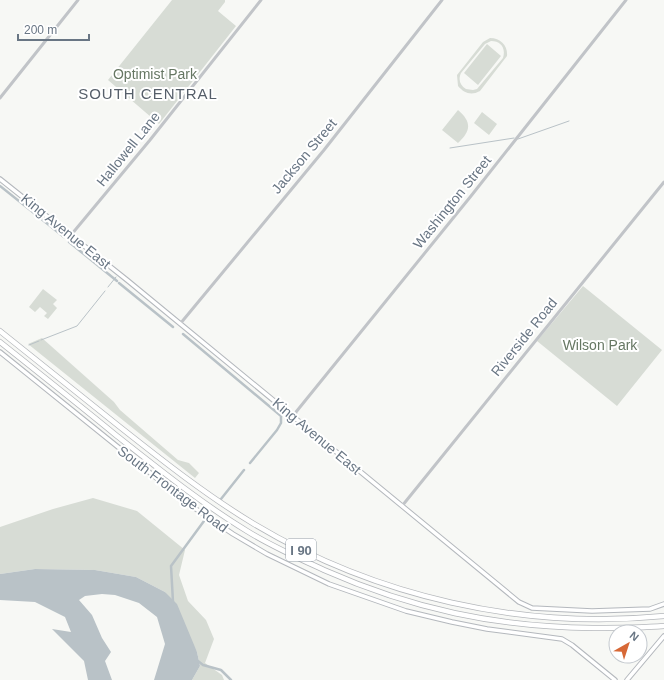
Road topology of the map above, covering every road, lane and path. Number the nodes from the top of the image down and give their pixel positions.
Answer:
1 (78, 0) edge
2 (261, 0) edge
3 (442, 0) edge
4 (626, 0) edge
5 (0, 98) edge
6 (0, 179) edge
7 (664, 182) edge
8 (71, 235) junction
9 (180, 324) junction
10 (0, 331) edge
11 (0, 342) edge
12 (0, 352) edge
13 (295, 418) junction
14 (402, 506) junction
15 (664, 604) edge
16 (664, 616) edge
17 (664, 626) edge
18 (664, 636) edge
19 (615, 680) edge
20 (627, 680) edge

1 - 5 street
2 - 8 street, Hallowell Lane
3 - 9 street, Jackson Street
4 - 13 street, Washington Street
6 - 8 main road, King Avenue East
7 - 14 street, Riverside Road
8 - 9 main road, King Avenue East
9 - 13 main road, King Avenue East
10 - 16 highway, I 90
11 - 17 highway, I 90
12 - 19 main road, South Frontage Road
13 - 14 main road, King Avenue East
14 - 15 main road, King Avenue East
18 - 20 main road

